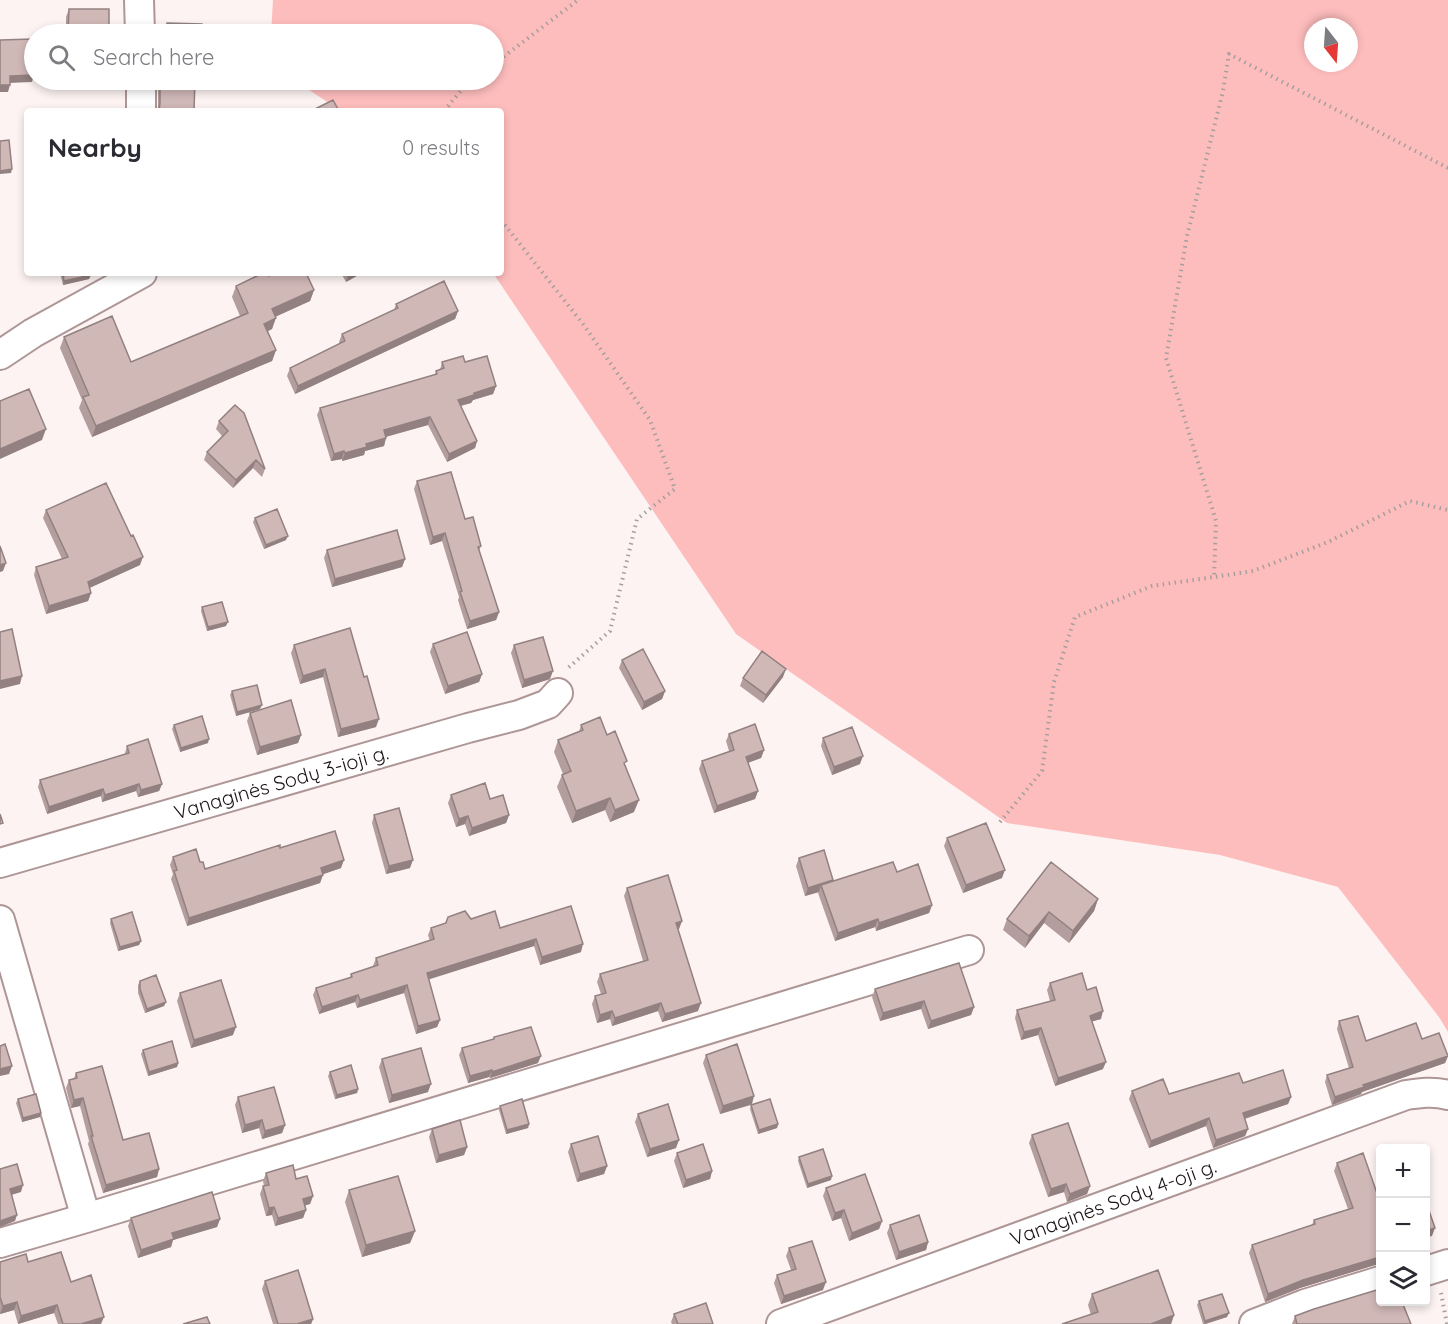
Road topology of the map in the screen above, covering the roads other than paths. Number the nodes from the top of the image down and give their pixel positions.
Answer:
1 (140, 0) edge
2 (140, 24) edge
3 (141, 90) edge
4 (141, 108) edge
5 (137, 276) edge
6 (0, 355) edge
7 (563, 680) road end
8 (0, 863) edge
9 (0, 920) edge
10 (969, 950) dead end
11 (1448, 1095) edge
12 (86, 1218) junction
13 (0, 1243) edge
14 (1448, 1264) edge
15 (1430, 1270) edge
16 (1376, 1282) edge
17 (781, 1324) edge
18 (1254, 1324) edge

1 - 2 street
3 - 4 street
5 - 6 street
7 - 8 street, Vanaginės Sodų 3-ioji g.
9 - 12 street
10 - 12 street
11 - 17 street, Vanaginės Sodų 4-oji g.
12 - 13 street
14 - 15 street
16 - 18 street

